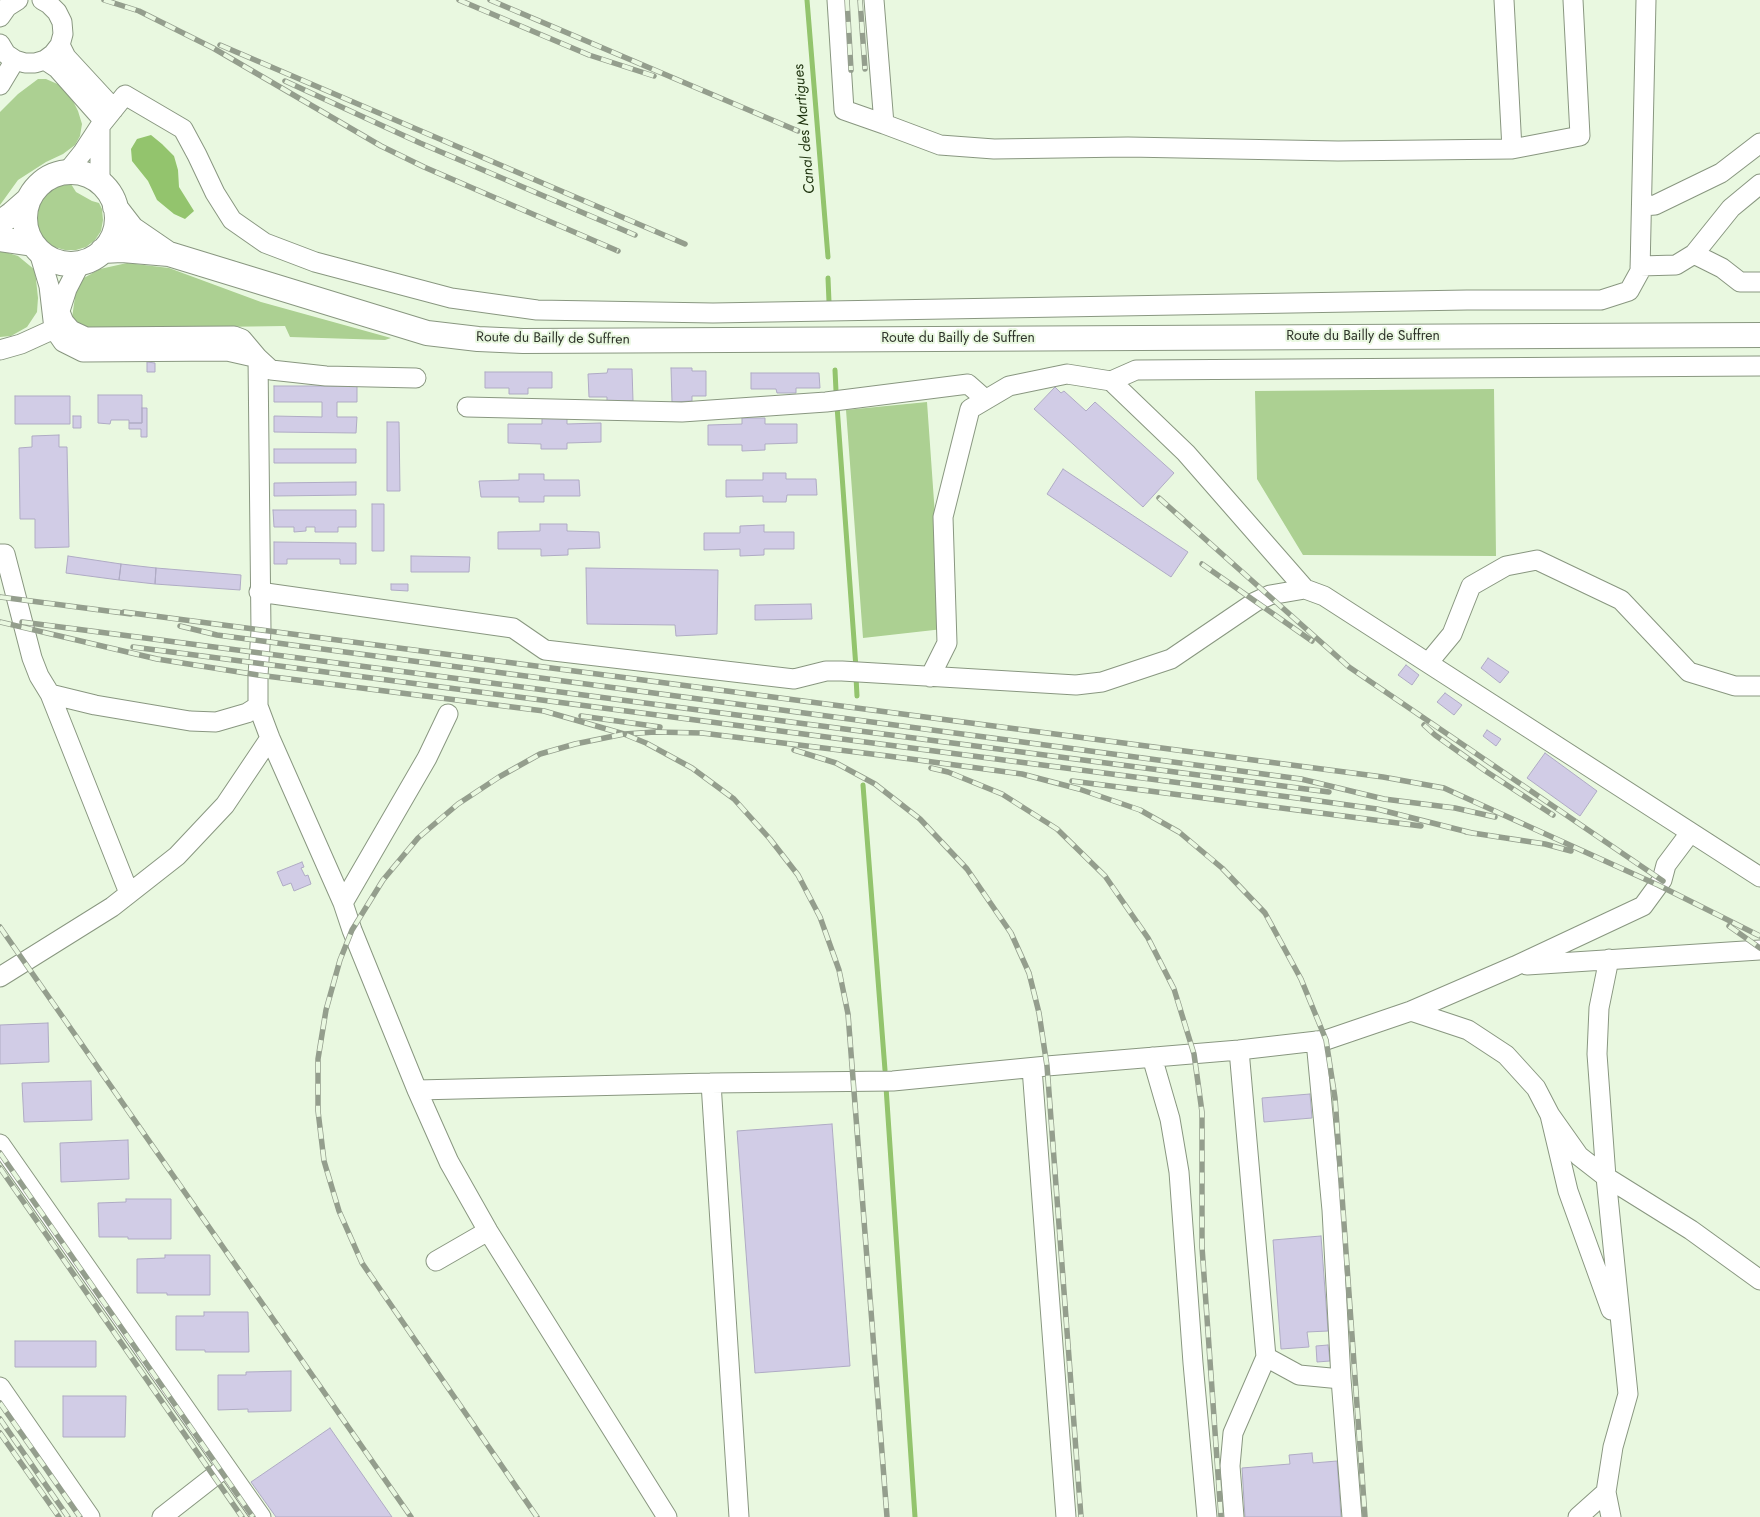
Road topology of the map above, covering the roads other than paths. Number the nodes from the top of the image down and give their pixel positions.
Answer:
1 (17, 0) edge
2 (42, 0) edge
3 (837, 0) edge
4 (874, 0) edge
5 (1504, 0) edge
6 (1573, 0) edge
7 (1646, 0) edge
8 (0, 16) edge
9 (0, 44) edge
10 (60, 45) junction
11 (15, 60) junction
12 (45, 60) junction
13 (0, 85) edge
14 (106, 119) junction
15 (884, 124) junction
16 (1760, 143) edge
17 (1512, 149) junction
18 (67, 172) junction
19 (100, 182) junction
20 (1760, 184) edge
21 (28, 200) junction
22 (1642, 206) junction
23 (115, 207) junction
24 (0, 223) edge
25 (0, 239) edge
26 (36, 248) junction
27 (102, 251) junction
28 (168, 254) junction
29 (1694, 254) junction
30 (81, 262) junction
31 (1640, 266) junction
32 (1760, 282) edge
33 (57, 320) junction
34 (1760, 335) edge
35 (0, 350) edge
36 (258, 358) junction
37 (1760, 366) edge
38 (416, 378) dead end
39 (1111, 381) junction
40 (985, 400) junction
41 (467, 407) dead end
42 (2, 550) edge
43 (1305, 589) junction
44 (259, 592) junction
45 (1428, 663) junction
46 (930, 677) junction
47 (1760, 686) edge
48 (50, 694) junction
49 (258, 706) junction
50 (448, 714) dead end
51 (270, 738) junction
52 (1690, 833) junction
53 (1760, 877) edge
54 (129, 892) junction
55 (343, 903) junction
56 (1760, 950) edge
57 (1609, 959) junction
58 (1515, 966) junction
59 (0, 977) edge
60 (1411, 1011) junction
61 (1316, 1041) junction
62 (1239, 1050) junction
63 (1152, 1057) junction
64 (1032, 1068) junction
65 (711, 1083) junction
66 (417, 1090) junction
67 (1550, 1116) junction
68 (0, 1144) edge
69 (1606, 1177) junction
70 (488, 1231) junction
71 (436, 1261) dead end
72 (1760, 1280) edge
73 (1266, 1357) junction
74 (1624, 1360) junction
75 (1341, 1379) junction
76 (0, 1387) edge
77 (226, 1467) junction
78 (1606, 1492) junction
79 (90, 1517) edge
80 (162, 1517) edge
81 (261, 1517) edge
82 (667, 1517) edge
83 (739, 1517) edge
84 (1066, 1517) edge
85 (1207, 1517) edge
86 (1234, 1517) edge
87 (1352, 1517) edge
88 (1578, 1517) edge
89 (1611, 1517) edge

1 - 8 street
2 - 10 street
3 - 15 street
4 - 15 street
5 - 17 street
6 - 17 street
7 - 22 street
9 - 11 street
10 - 12 street
10 - 14 street
11 - 12 street
11 - 13 street
12 - 14 street
14 - 18 street
14 - 19 street
14 - 31 street
15 - 17 street
16 - 22 street
18 - 19 main road
18 - 21 main road
19 - 23 main road
20 - 29 street
21 - 24 main road
21 - 26 main road
22 - 31 street
23 - 27 main road
23 - 28 main road, Route du Bailly de Suffren
25 - 26 main road
26 - 30 main road
26 - 33 street
27 - 28 main road, Route du Bailly de Suffren
27 - 30 main road
28 - 34 main road, Route du Bailly de Suffren
29 - 31 street
29 - 32 street
30 - 33 street
33 - 35 street
33 - 36 street
36 - 38 street
36 - 44 street
37 - 39 street
39 - 40 street
39 - 43 street
40 - 41 street
40 - 46 street
42 - 48 street
43 - 45 street
43 - 46 street
44 - 46 street
44 - 49 street
45 - 47 street
45 - 52 street
48 - 49 street
48 - 54 street
49 - 51 street
50 - 55 street
51 - 54 street
51 - 55 street
52 - 53 street
52 - 58 street
54 - 59 street
55 - 66 street
56 - 57 street
57 - 58 street
57 - 69 street
58 - 60 street
60 - 61 street
60 - 67 street
61 - 62 street
61 - 75 street
62 - 63 street
62 - 73 street
63 - 64 street
63 - 85 street
64 - 65 street
64 - 84 street
65 - 66 street
65 - 83 street
66 - 70 street
67 - 69 street
67 - 74 street
68 - 77 street
69 - 72 street
69 - 74 street
70 - 71 street
70 - 82 street
73 - 75 street
73 - 86 street
74 - 78 street
75 - 87 street
76 - 79 street
77 - 80 street
77 - 81 street
78 - 88 street
78 - 89 street

